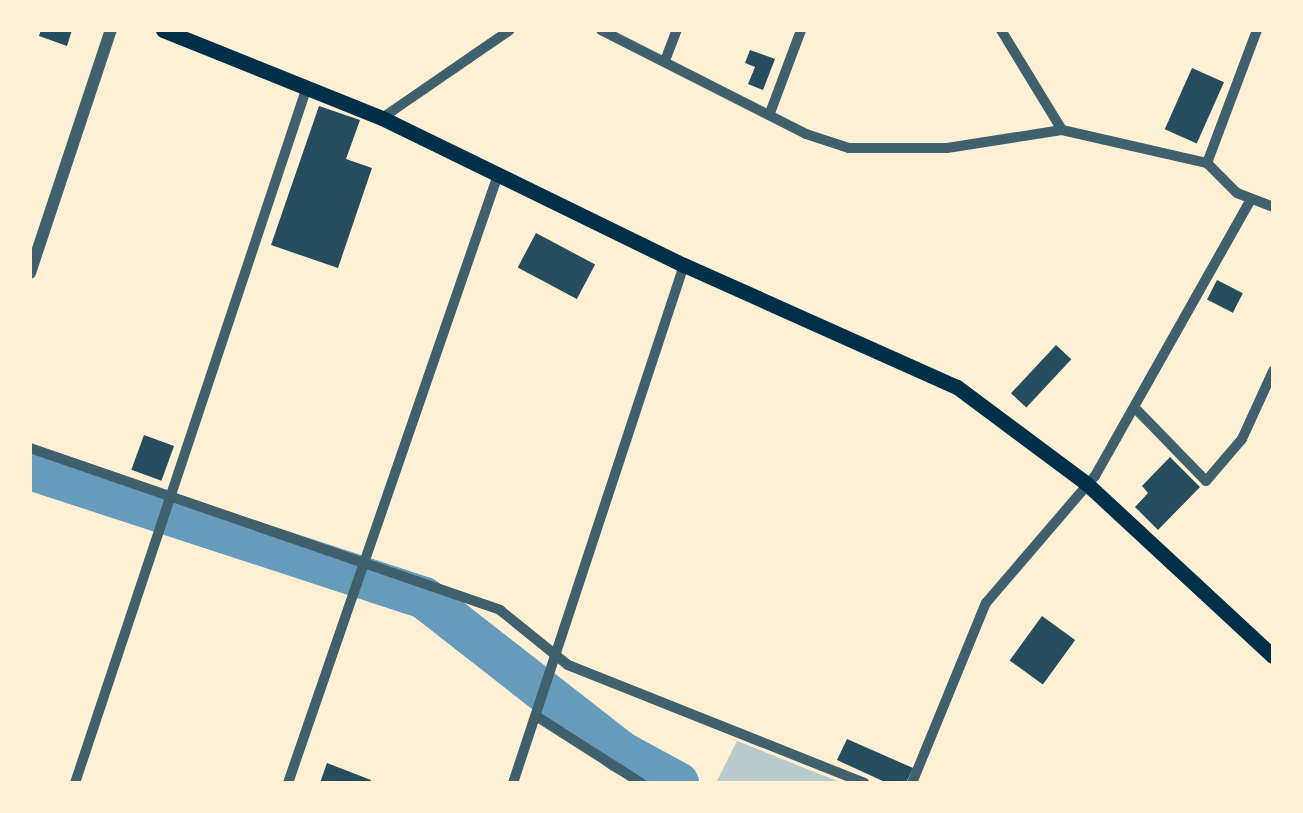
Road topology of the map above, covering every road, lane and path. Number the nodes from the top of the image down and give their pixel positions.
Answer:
1 (110, 30) edge
2 (163, 30) edge
3 (510, 30) edge
4 (601, 30) edge
5 (677, 30) edge
6 (801, 30) edge
7 (1000, 30) edge
8 (1257, 30) edge
9 (666, 58) junction
10 (307, 87) junction
11 (770, 113) junction
12 (382, 118) junction
13 (1062, 130) junction
14 (1206, 163) junction
15 (498, 175) junction
16 (1251, 199) junction
17 (1273, 207) edge
18 (684, 265) junction
19 (30, 274) edge
20 (1273, 371) edge
21 (1137, 410) junction
22 (30, 448) edge
23 (1086, 484) junction
24 (170, 495) junction
25 (361, 559) junction
26 (552, 651) junction
27 (1273, 656) edge
28 (536, 716) junction
29 (74, 783) edge
30 (288, 783) edge
31 (512, 783) edge
32 (641, 783) edge
33 (864, 783) edge
34 (912, 783) edge

1 - 19 street
2 - 10 main road
3 - 12 street
4 - 9 street
5 - 9 street
6 - 11 street
7 - 13 street
8 - 14 street
9 - 11 street
10 - 12 main road
10 - 24 street
11 - 13 street
12 - 15 main road
13 - 14 street
14 - 16 street
15 - 18 main road
15 - 25 street
16 - 17 street
16 - 21 street
18 - 23 main road
18 - 26 street
20 - 21 street
21 - 23 street
22 - 24 street
23 - 27 main road
23 - 34 street
24 - 25 street
24 - 29 street
25 - 26 street
25 - 30 street
26 - 28 street
26 - 33 street
28 - 31 street
28 - 32 street

